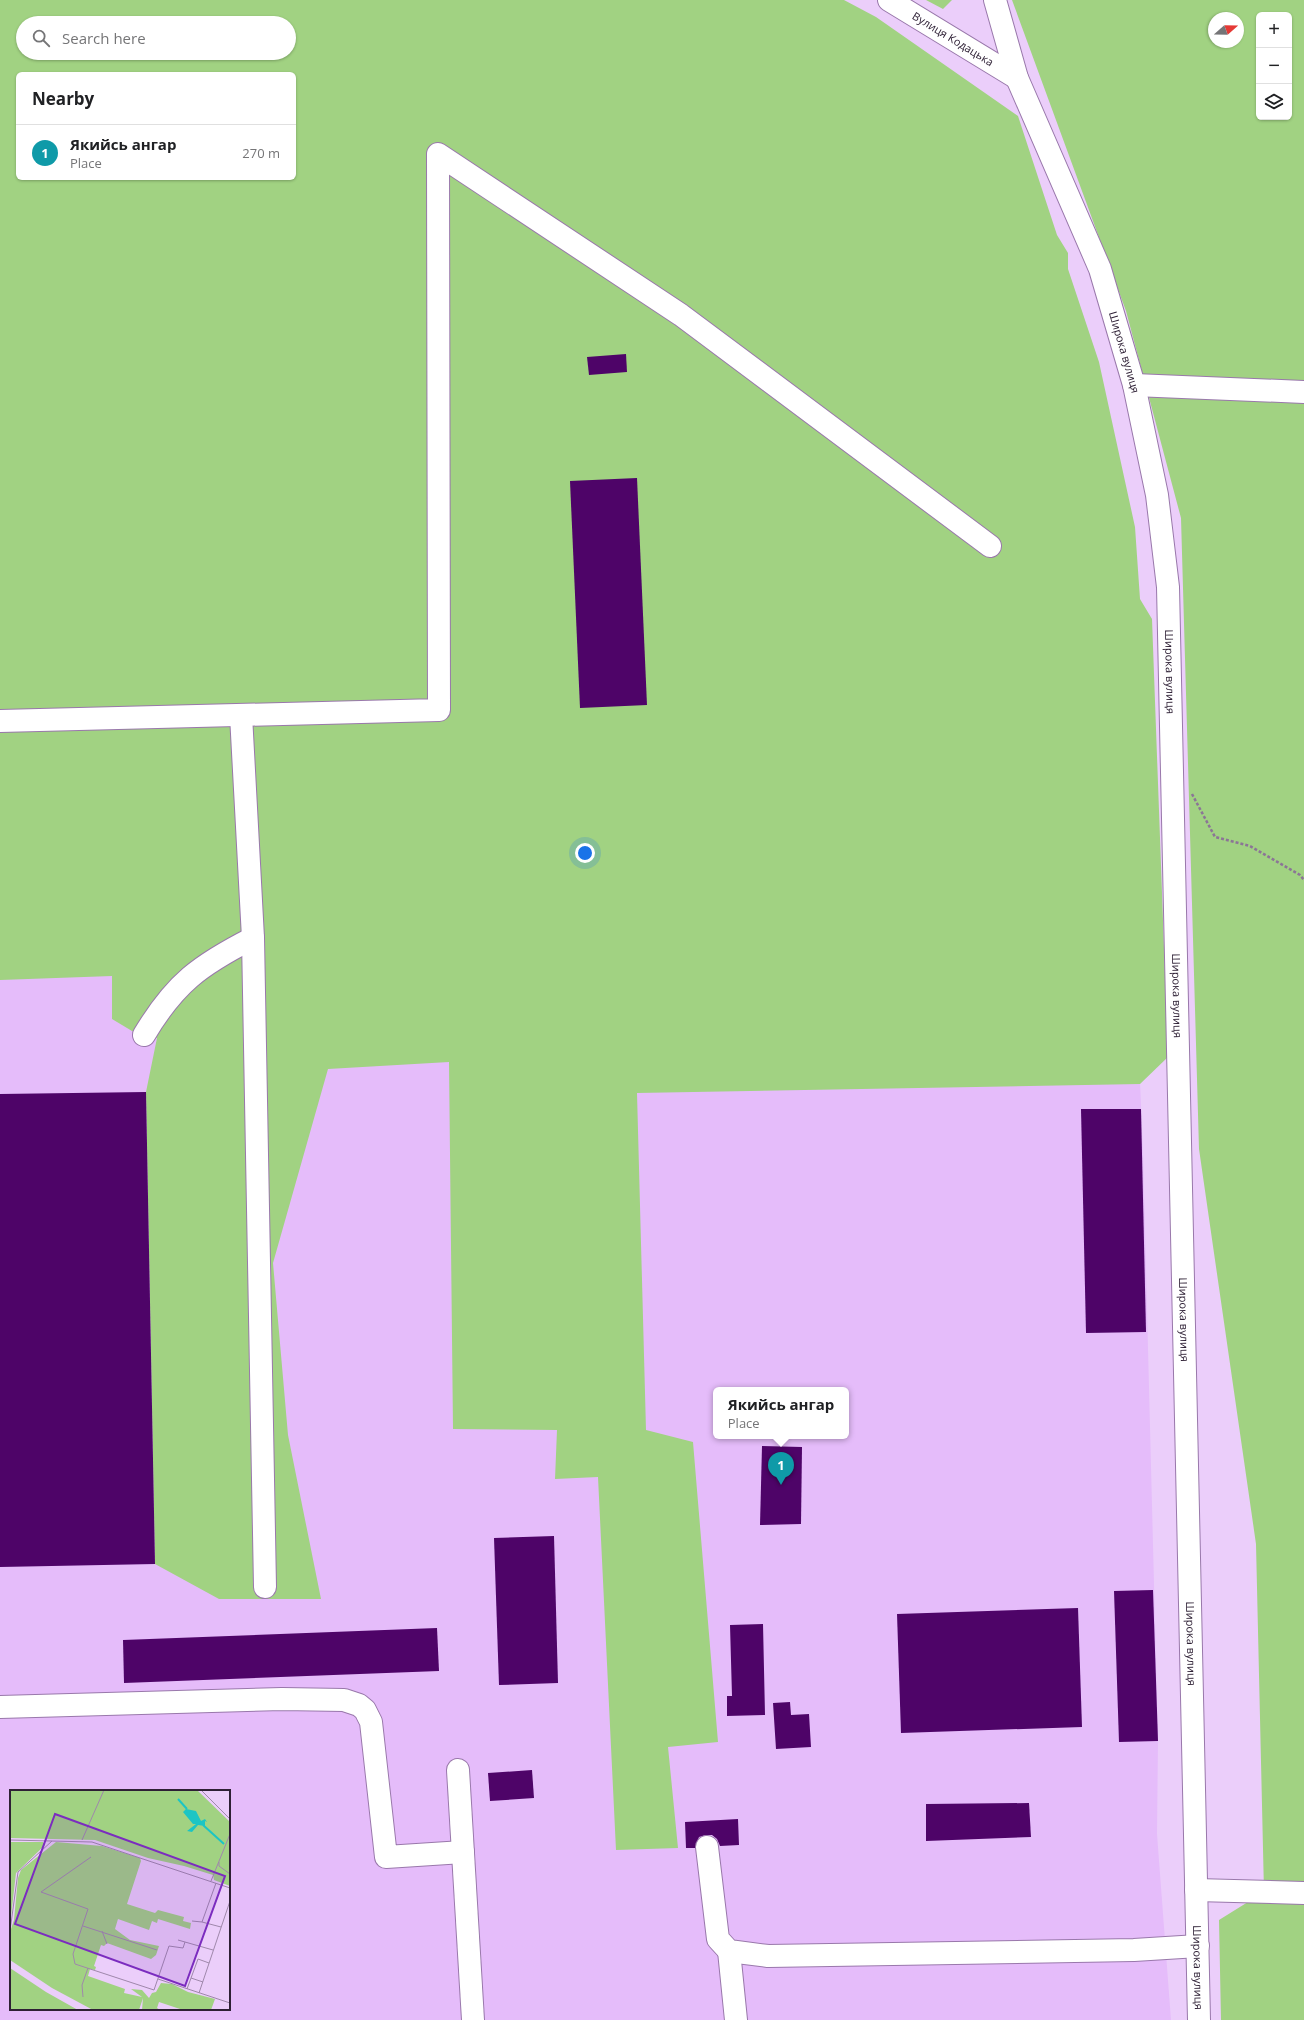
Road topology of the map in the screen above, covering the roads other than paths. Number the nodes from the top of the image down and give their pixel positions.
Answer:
1 (888, 0) edge
2 (995, 0) edge
3 (1017, 78) junction
4 (1134, 385) junction
5 (1304, 392) edge
6 (990, 546) dead end
7 (241, 715) junction
8 (0, 721) edge
9 (253, 938) junction
10 (144, 1035) dead end
11 (265, 1587) dead end
12 (0, 1707) edge
13 (458, 1770) dead end
14 (707, 1847) dead end
15 (463, 1852) junction
16 (1196, 1890) junction
17 (1304, 1893) edge
18 (1198, 1946) junction
19 (728, 1951) junction
20 (473, 2020) edge
21 (736, 2020) edge
22 (1199, 2020) edge

1 - 3 street, Вулиця Кодацька
2 - 3 street, Широка вулиця
3 - 4 street, Широка вулиця
4 - 5 street
4 - 16 street, Широка вулиця
6 - 7 street
7 - 8 street
7 - 9 street
9 - 10 street
9 - 11 street
12 - 15 street
13 - 15 street
14 - 19 street
15 - 20 street
16 - 17 street
16 - 18 street, Широка вулиця
18 - 19 street
18 - 22 street, Широка вулиця
19 - 21 street

